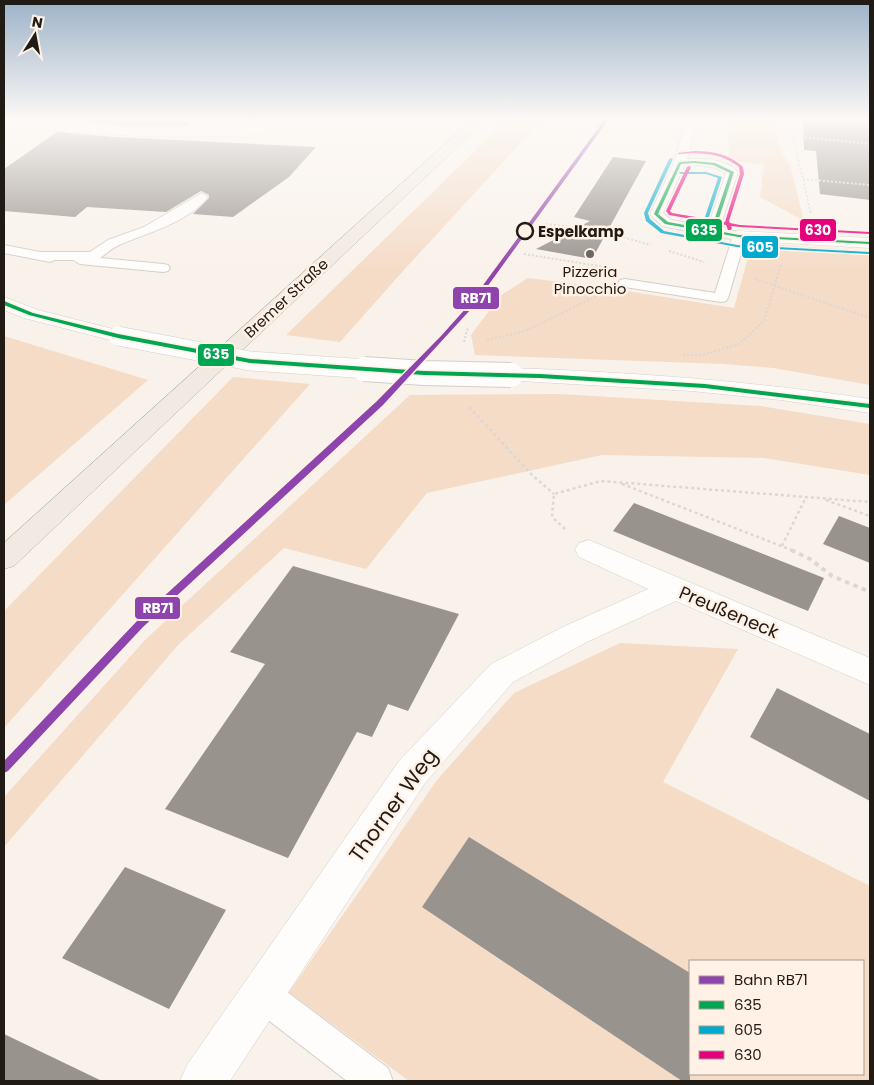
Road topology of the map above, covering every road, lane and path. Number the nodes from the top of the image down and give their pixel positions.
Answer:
1 (426, 170) edge
2 (677, 170) edge
3 (729, 170) edge
4 (801, 170) edge
5 (803, 179) junction
6 (870, 185) edge
7 (202, 197) dead end
8 (811, 215) dead end
9 (546, 224) dead end
10 (573, 228) dead end
11 (722, 233) junction
12 (739, 236) junction
13 (788, 239) junction
14 (870, 243) edge
15 (4, 249) edge
16 (35, 256) junction
17 (163, 268) dead end
18 (625, 283) dead end
19 (4, 303) edge
20 (468, 327) dead end
21 (463, 345) dead end
22 (683, 355) dead end
23 (870, 406) edge
24 (617, 482) junction
25 (806, 497) junction
26 (823, 498) junction
27 (870, 502) edge
28 (870, 516) edge
29 (782, 546) junction
30 (589, 550) joint
31 (4, 560) edge
32 (676, 589) junction
33 (870, 592) edge
34 (870, 672) edge
35 (262, 994) junction
36 (204, 1081) edge
37 (375, 1081) edge

1 - 31 main road, Bremer Straße
2 - 11 lane
3 - 11 lane
4 - 5 path
5 - 6 path
5 - 8 path
7 - 16 lane
9 - 10 path
11 - 12 lane
12 - 13 street
12 - 18 lane
13 - 14 street
13 - 22 path
15 - 16 lane
16 - 17 lane
19 - 23 street, bridge
20 - 21 path
24 - 25 path
24 - 29 path
24 - 30 path
25 - 26 path
25 - 29 path
26 - 27 path
26 - 28 path
29 - 33 path
30 - 32 street, Preußeneck
32 - 34 street, Preußeneck
32 - 35 street, Thorner Weg
35 - 36 street, Thorner Weg
35 - 37 lane

